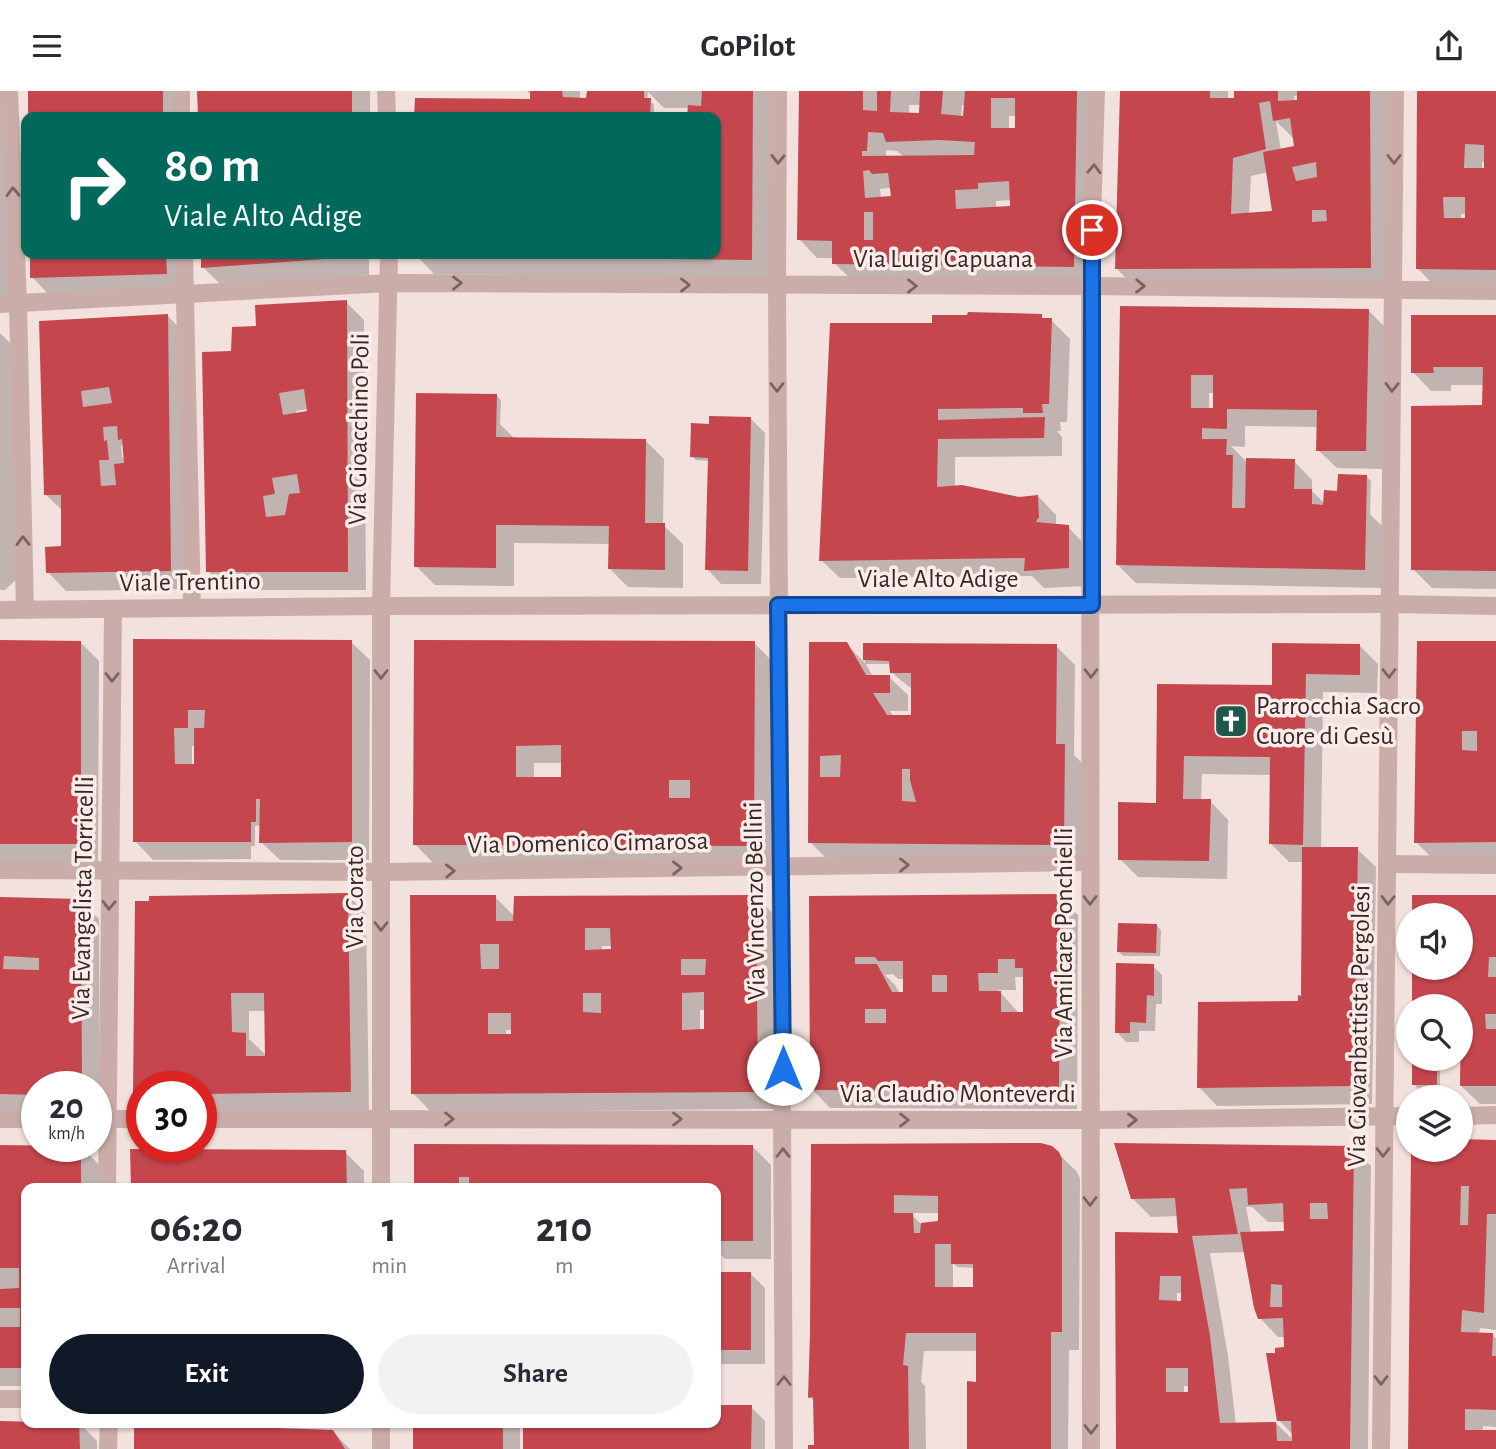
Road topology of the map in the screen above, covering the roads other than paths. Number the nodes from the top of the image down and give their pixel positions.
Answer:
1 (9, 91) edge
2 (181, 91) edge
3 (386, 91) edge
4 (778, 91) edge
5 (1096, 91) edge
6 (1395, 91) edge
7 (181, 112) edge
8 (387, 112) edge
9 (184, 259) edge
10 (389, 259) edge
11 (389, 283) junction
12 (777, 286) junction
13 (1090, 286) junction
14 (1393, 290) junction
15 (1496, 291) edge
16 (184, 294) junction
17 (9, 304) edge
18 (1389, 604) junction
19 (778, 605) junction
20 (1092, 605) junction
21 (381, 606) junction
22 (1496, 606) edge
23 (192, 608) junction
24 (113, 609) junction
25 (0, 610) edge
26 (25, 610) junction
27 (1090, 862) junction
28 (1388, 864) junction
29 (1496, 865) edge
30 (781, 867) junction
31 (0, 870) edge
32 (110, 870) junction
33 (381, 872) junction
34 (103, 1071) edge
35 (1496, 1115) edge
36 (1473, 1116) edge
37 (1384, 1117) junction
38 (1396, 1117) edge
39 (0, 1119) edge
40 (21, 1119) edge
41 (217, 1119) edge
42 (381, 1119) junction
43 (783, 1119) junction
44 (1090, 1120) junction
45 (105, 1162) edge
46 (107, 1183) edge
47 (381, 1183) edge
48 (0, 1399) edge
49 (21, 1399) edge
50 (108, 1428) edge
51 (381, 1428) edge
52 (108, 1449) edge
53 (381, 1449) edge
54 (784, 1449) edge
55 (1091, 1449) edge
56 (1381, 1449) edge

17 -> 1 street
2 - 7 street
3 - 8 street
4 -> 12 street, Via Vincenzo Bellini
13 -> 5 street, Via Amilcare Ponchielli
6 -> 14 street, Via Giovanbattista Pergolesi
9 - 16 street
10 - 11 street, Via Gioacchino Poli
11 -> 12 street, Via Luigi Capuana
11 - 16 street, Via Luigi Capuana
11 - 21 street, Via Gioacchino Poli
12 -> 13 street, Via Luigi Capuana
12 -> 19 street, Via Vincenzo Bellini
13 -> 14 street, Via Luigi Capuana
13 - 20 street, Via Amilcare Ponchielli
14 - 15 street, Via Luigi Capuana
14 -> 18 street, Via Giovanbattista Pergolesi
16 - 17 street, Via Luigi Capuana
16 - 23 street
26 -> 17 street
18 - 20 street, Viale Alto Adige
18 - 22 street, Viale Alto Adige
18 -> 28 street, Via Giovanbattista Pergolesi
19 - 20 street, Viale Alto Adige
19 - 21 street, Viale Alto Adige
19 - 30 street, Via Vincenzo Bellini
20 -> 27 street, Via Amilcare Ponchielli
21 - 23 street, Viale Trentino
21 -> 33 street, Via Corato
23 - 24 street, Viale Trentino
24 - 26 street, Viale Trentino
24 -> 32 street, Via Evangelista Torricelli
25 - 26 street, Viale Trentino
30 -> 27 street, Via Domenico Cimarosa
27 -> 44 street, Via Amilcare Ponchielli
28 - 29 street
28 -> 37 street, Via Giovanbattista Pergolesi
33 -> 30 street, Via Domenico Cimarosa
30 - 43 street, Via Vincenzo Bellini
31 - 32 street, Via Domenico Cimarosa
32 - 33 street, Via Domenico Cimarosa
32 -> 34 street, Via Evangelista Torricelli
33 -> 42 street, Via Corato
35 - 36 street
37 - 38 street, Via Claudio Monteverdi
44 -> 37 street, Via Claudio Monteverdi
37 -> 56 street, Via Giovanbattista Pergolesi
39 - 40 street
41 - 42 street, Via Claudio Monteverdi
42 -> 43 street, Via Claudio Monteverdi
42 - 47 street, Via Corato
43 -> 44 street, Via Claudio Monteverdi
54 -> 43 street, Via Vincenzo Bellini
44 -> 55 street, Via Amilcare Ponchielli
45 - 46 street, Via Evangelista Torricelli
48 - 49 street
50 - 52 street
51 - 53 street

